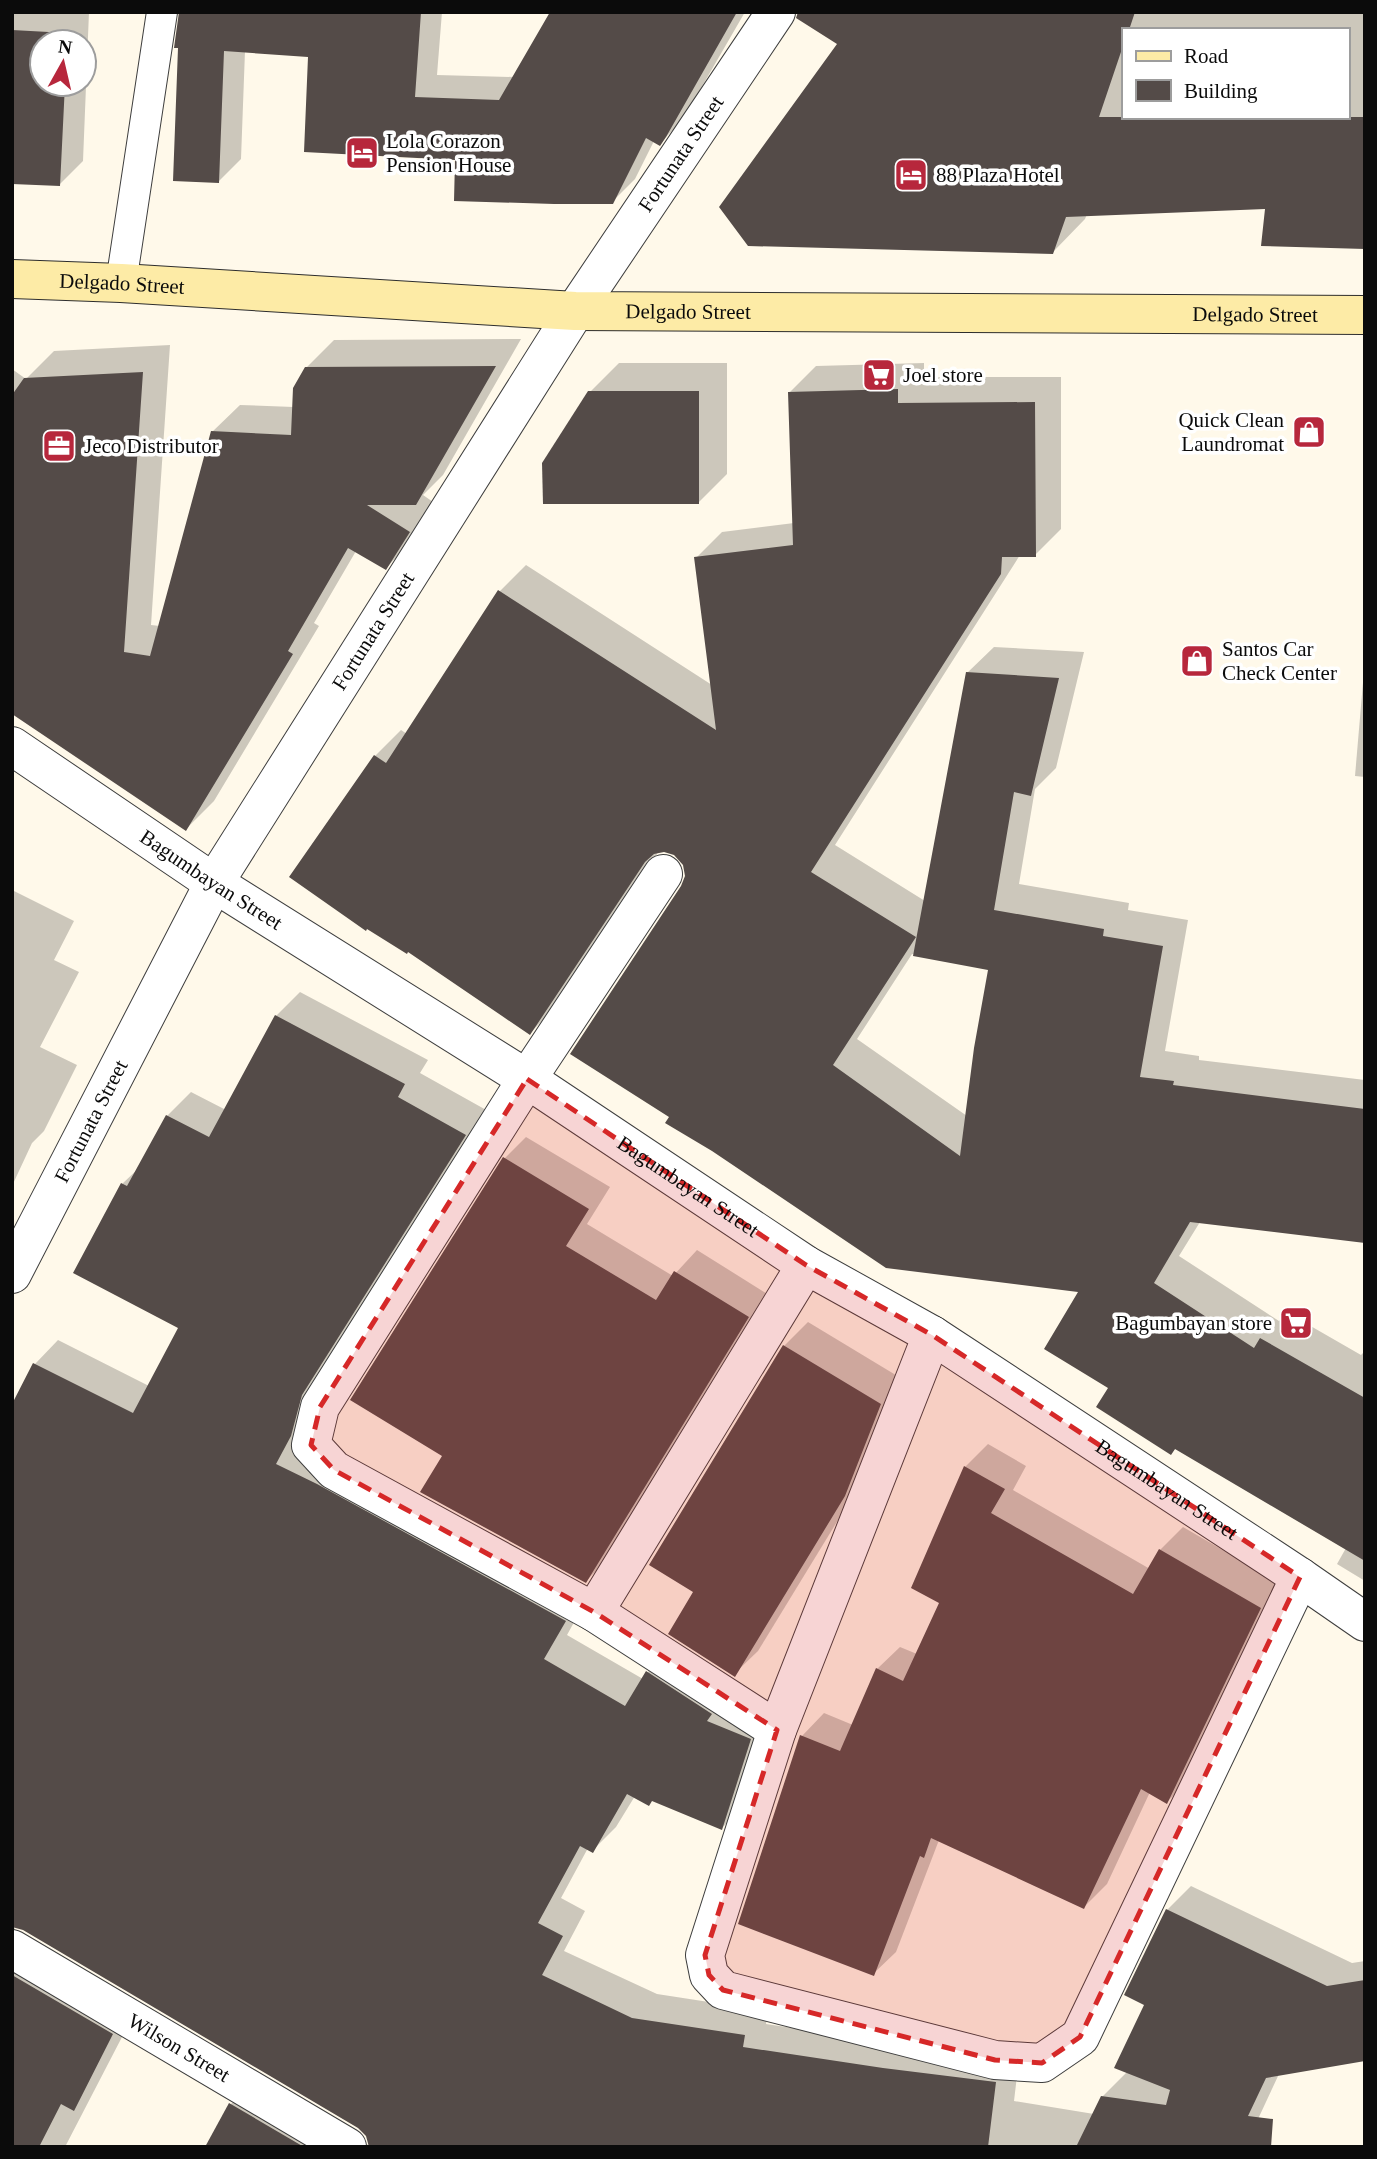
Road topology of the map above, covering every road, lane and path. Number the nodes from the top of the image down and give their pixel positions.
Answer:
1 (162, 12) edge
2 (776, 12) edge
3 (12, 279) edge
4 (121, 283) junction
5 (575, 310) junction
6 (1365, 315) edge
7 (12, 746) edge
8 (663, 874) dead end
9 (214, 883) junction
10 (527, 1079) junction
11 (806, 1265) junction
12 (12, 1274) edge
13 (932, 1335) junction
14 (1300, 1577) junction
15 (594, 1612) junction
16 (1365, 1622) edge
17 (777, 1730) junction
18 (12, 1949) edge
19 (347, 2147) edge

1 - 4 lane
2 - 5 street, Fortunata Street
3 - 4 street, Delgado Street
4 - 5 street, Delgado Street
5 - 6 street, Delgado Street
5 - 9 street, Fortunata Street
7 - 9 street, Bagumbayan Street
8 - 10 street
9 - 10 street, Bagumbayan Street
9 - 12 street, Fortunata Street
10 - 11 street, Bagumbayan Street
10 - 15 street
11 - 13 street, Bagumbayan Street
11 - 15 street
13 - 14 street, Bagumbayan Street
13 - 17 street
14 - 16 street, Bagumbayan Street
14 - 17 street
15 - 17 street
18 - 19 street, Wilson Street

